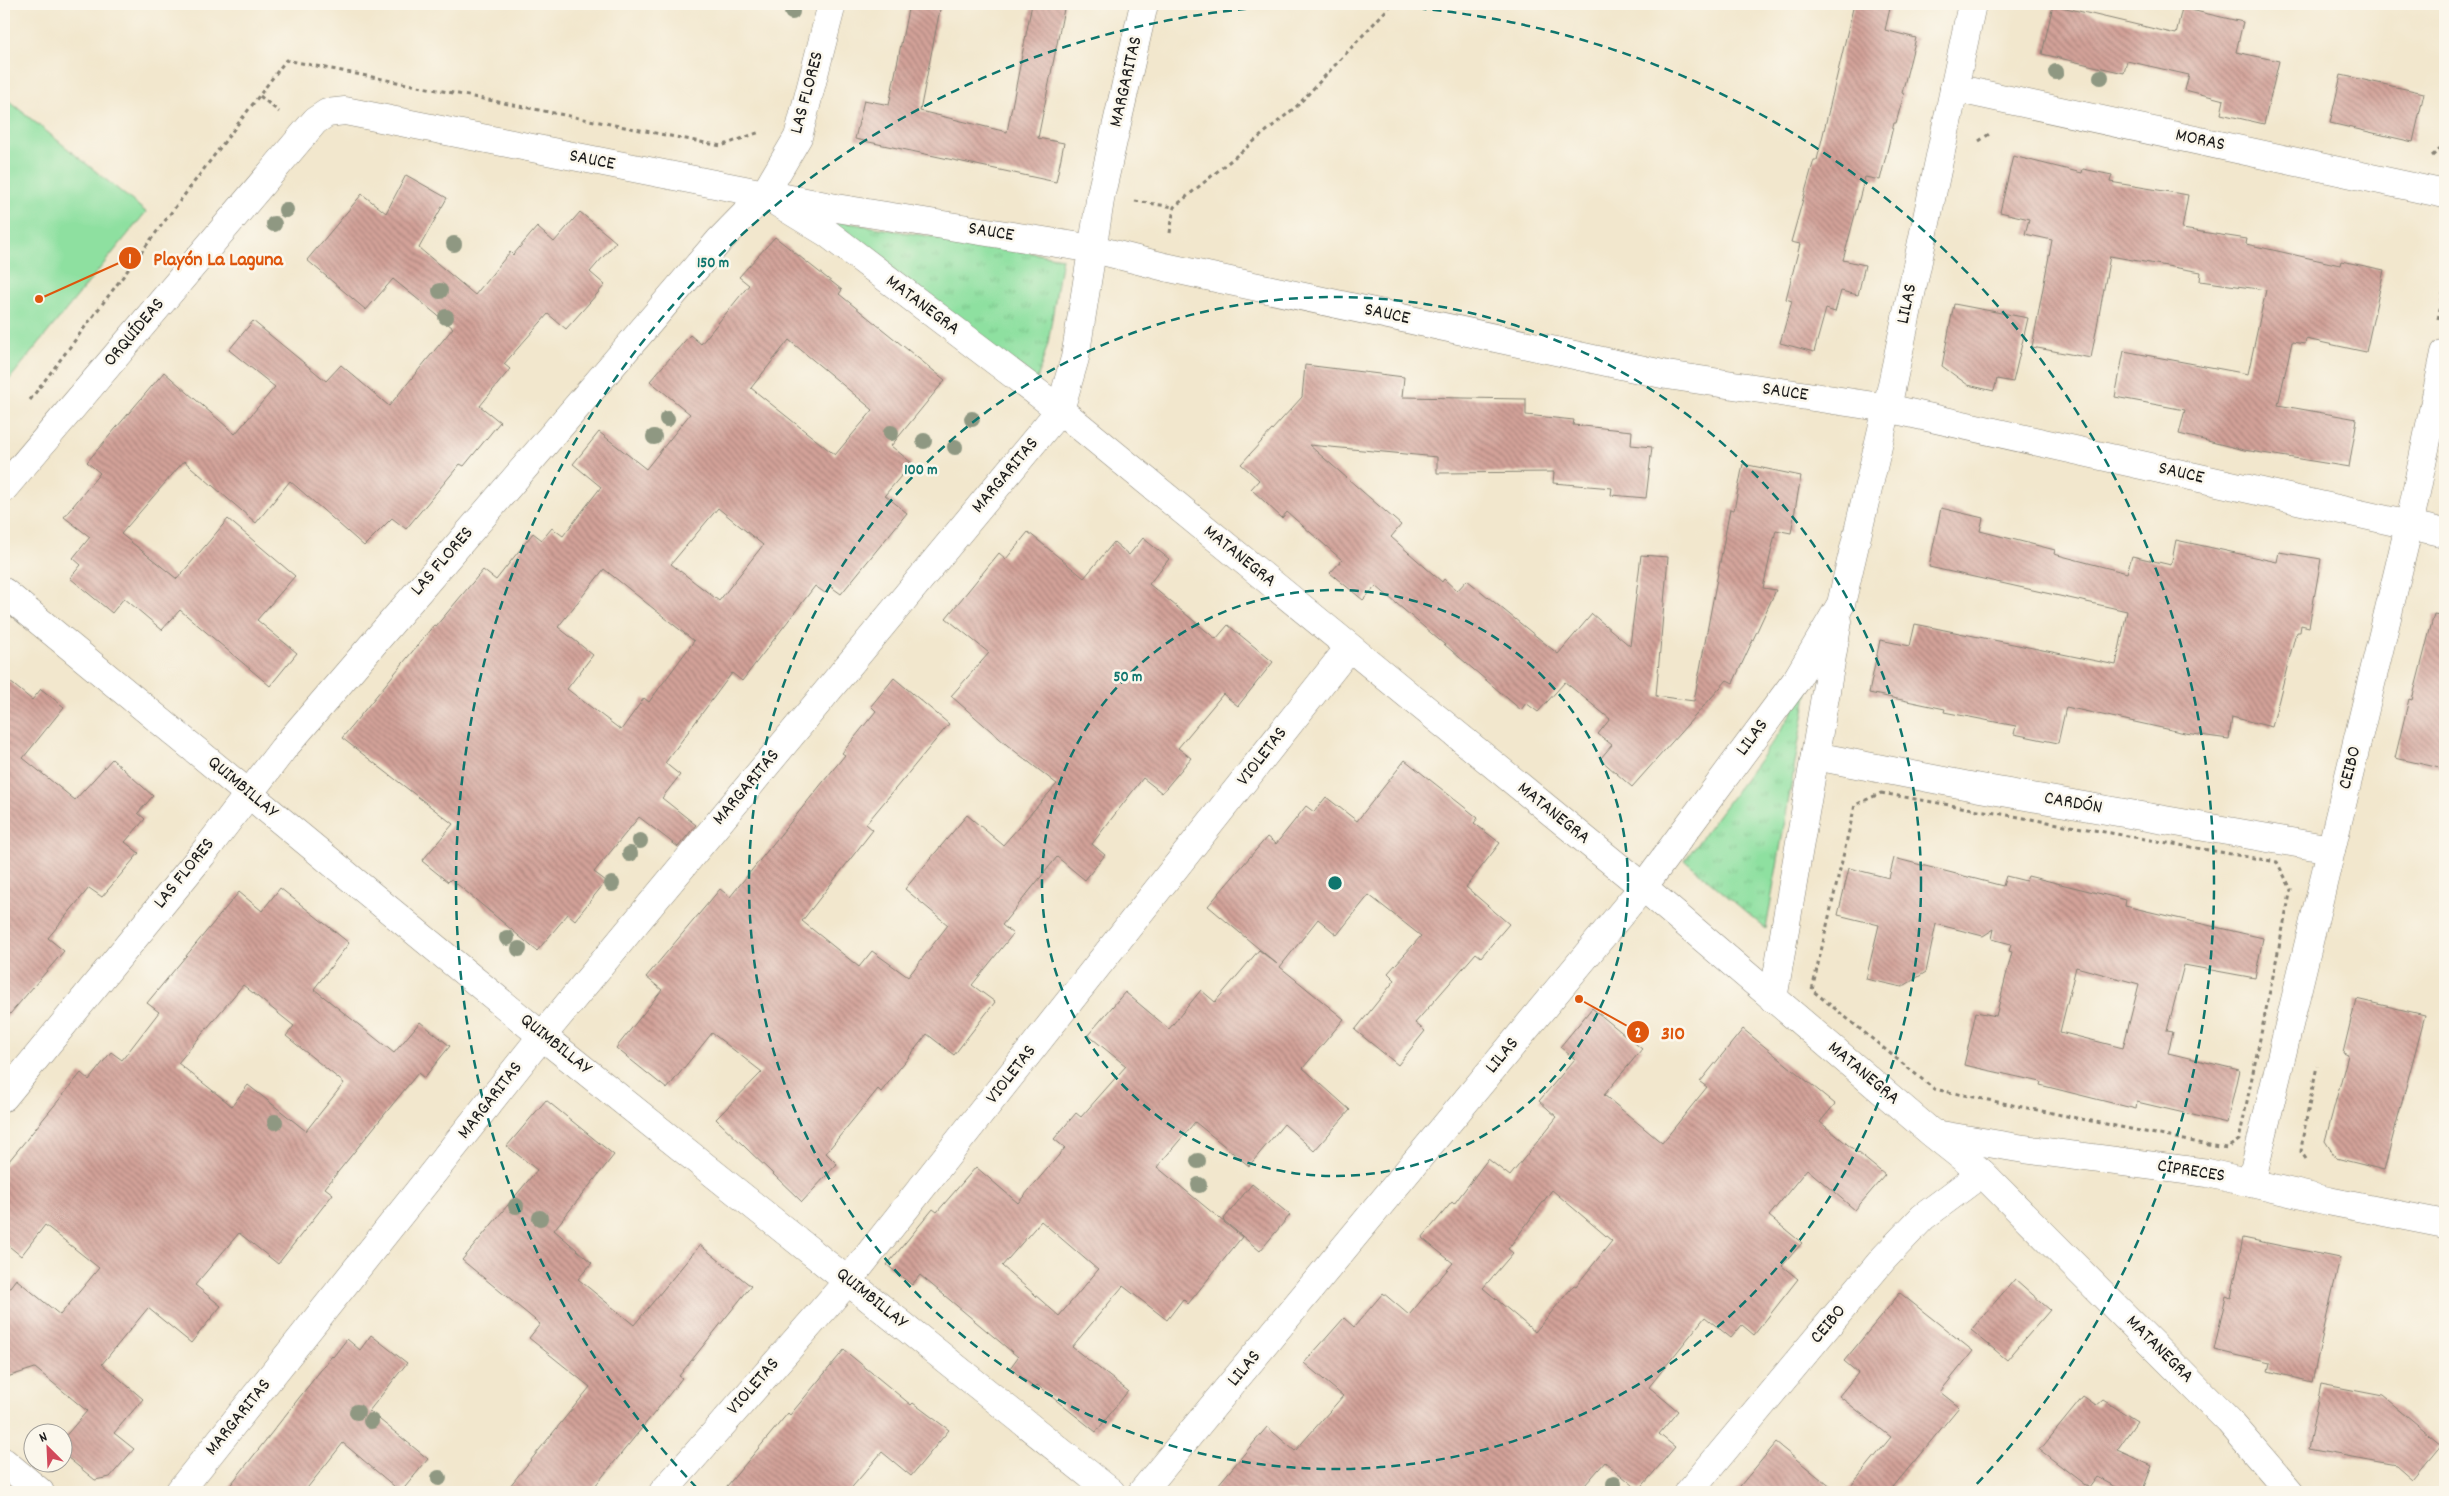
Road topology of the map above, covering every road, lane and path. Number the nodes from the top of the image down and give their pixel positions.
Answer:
1 (832, 4) edge
2 (1144, 4) edge
3 (1392, 4) edge
4 (1972, 4) edge
5 (1954, 88) junction
6 (327, 112) joint
7 (2000, 126) dead end
8 (766, 130) dead end
9 (1976, 143) dead end
10 (764, 194) junction
11 (2445, 194) edge
12 (1174, 207) dead end
13 (1094, 249) junction
14 (2445, 285) edge
15 (2438, 324) dead end
16 (2445, 353) edge
17 (28, 403) dead end
18 (1886, 408) junction
19 (1060, 410) junction
20 (4, 488) edge
21 (2409, 526) junction
22 (2445, 533) edge
23 (4, 592) edge
24 (1841, 604) junction
25 (1349, 648) junction
26 (1815, 756) junction
27 (248, 793) junction
28 (1855, 804) joint
29 (2331, 849) junction
30 (1643, 887) junction
31 (1773, 998) junction
32 (542, 1036) junction
33 (2319, 1059) dead end
34 (4, 1097) edge
35 (1933, 1134) junction
36 (2309, 1164) dead end
37 (1982, 1173) junction
38 (2251, 1183) junction
39 (2445, 1224) edge
40 (848, 1281) junction
41 (4, 1462) edge
42 (40, 1492) edge
43 (179, 1492) edge
44 (663, 1492) edge
45 (1111, 1492) edge
46 (1142, 1492) edge
47 (1689, 1492) edge
48 (2290, 1492) edge

1 - 10 street, LAS FLORES
2 - 13 street, MARGARITAS
3 - 12 path
4 - 5 street, LILAS
5 - 11 street, MORAS
5 - 18 street, LILAS
6 - 10 street, SAUCE
6 - 20 street, ORQUÍDEAS
7 - 9 path
8 - 17 path
10 - 13 street, SAUCE
10 - 19 street, MATANEGRA
10 - 27 street, LAS FLORES
13 - 18 street, SAUCE
13 - 19 street, MARGARITAS
14 - 15 path
16 - 21 street, CEIBO
18 - 21 street, SAUCE
18 - 24 street, LILAS
19 - 25 street, MATANEGRA
19 - 32 street, MARGARITAS
21 - 22 street, SAUCE
21 - 29 street, CEIBO
23 - 27 street, QUIMBILLAY
24 - 26 street, LILAS
24 - 30 street, LILAS
25 - 30 street, MATANEGRA
25 - 40 street, VIOLETAS
26 - 29 street, CARDÓN
26 - 31 street, LILAS
27 - 32 street, QUIMBILLAY
27 - 34 street, LAS FLORES
28 - 28 path
29 - 38 street, CEIBO
30 - 31 street, MATANEGRA
30 - 46 street, LILAS
31 - 35 street, MATANEGRA
32 - 40 street, QUIMBILLAY
32 - 43 street, MARGARITAS
33 - 36 path
35 - 37 street, MATANEGRA
35 - 38 street, CIPRECES
37 - 47 street, CEIBO
37 - 48 street, MATANEGRA
38 - 39 street, CIPRECES
40 - 44 street, VIOLETAS
40 - 45 street, QUIMBILLAY
41 - 42 street

